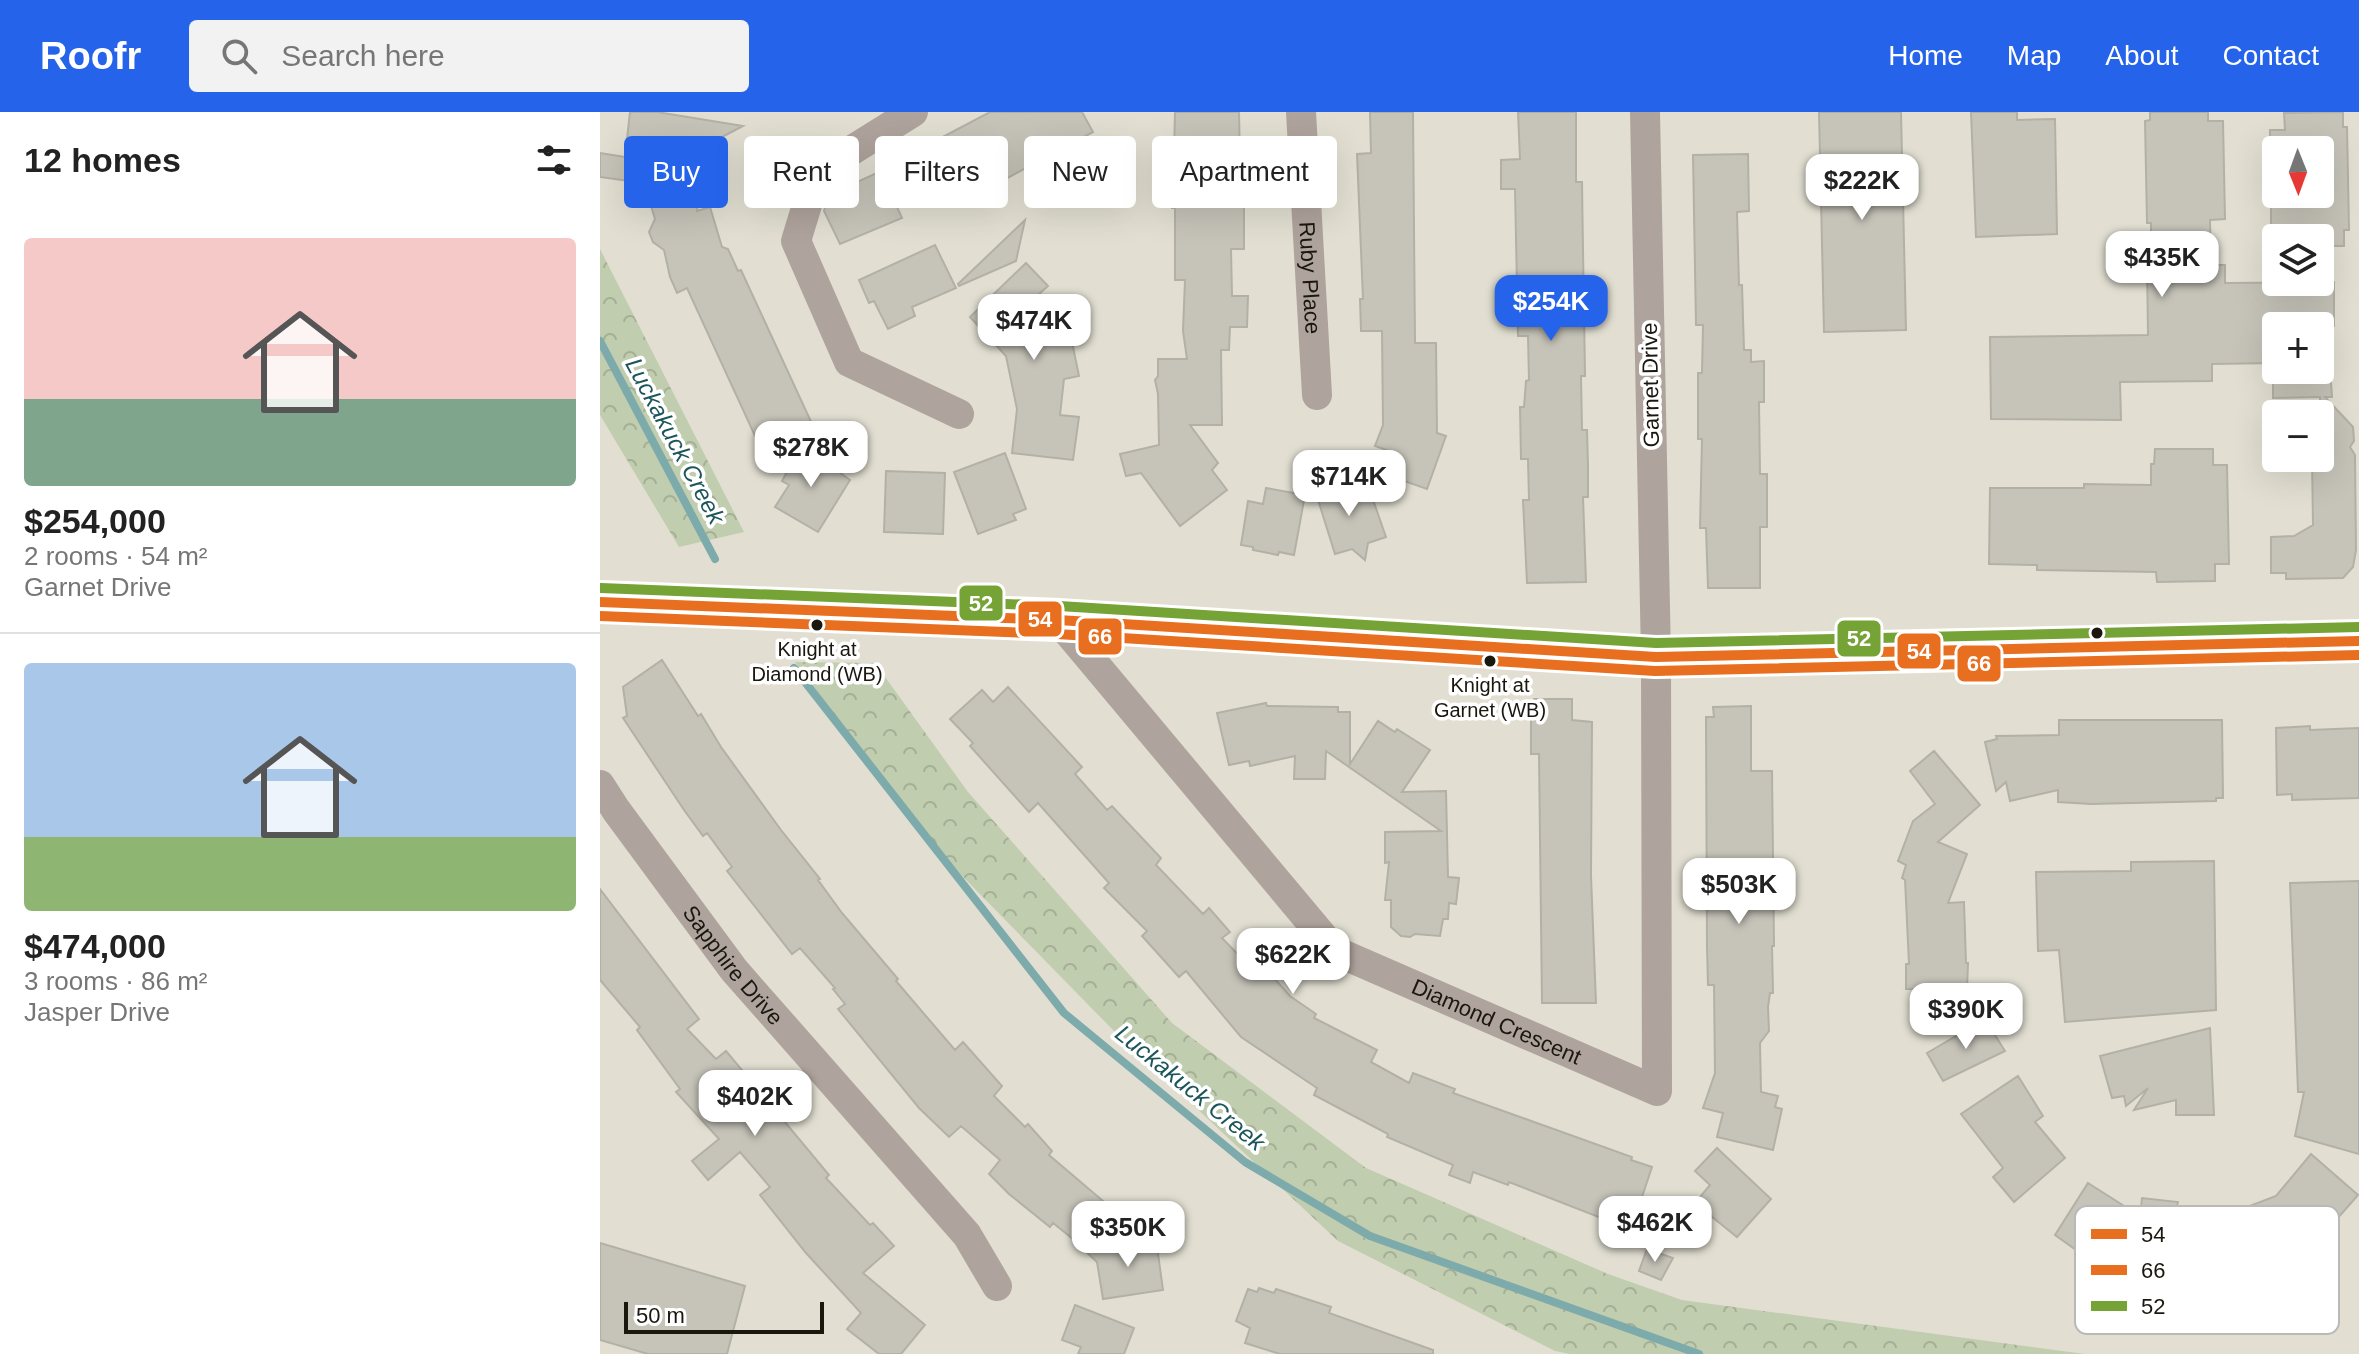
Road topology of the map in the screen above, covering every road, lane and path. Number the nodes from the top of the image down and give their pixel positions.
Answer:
1 (913, 112) edge
2 (1301, 112) edge
3 (1645, 112) edge
4 (1317, 395) dead end
5 (959, 414) dead end
6 (600, 602) edge
7 (1058, 620) junction
8 (2359, 641) edge
9 (1656, 657) junction
10 (600, 785) edge
11 (997, 1286) dead end

1 - 5 street
2 - 4 street, Ruby Place
3 - 9 street, Garnet Drive
6 - 7 street
7 - 9 street
7 - 9 street, Diamond Crescent
8 - 9 street
10 - 11 street, Sapphire Drive

